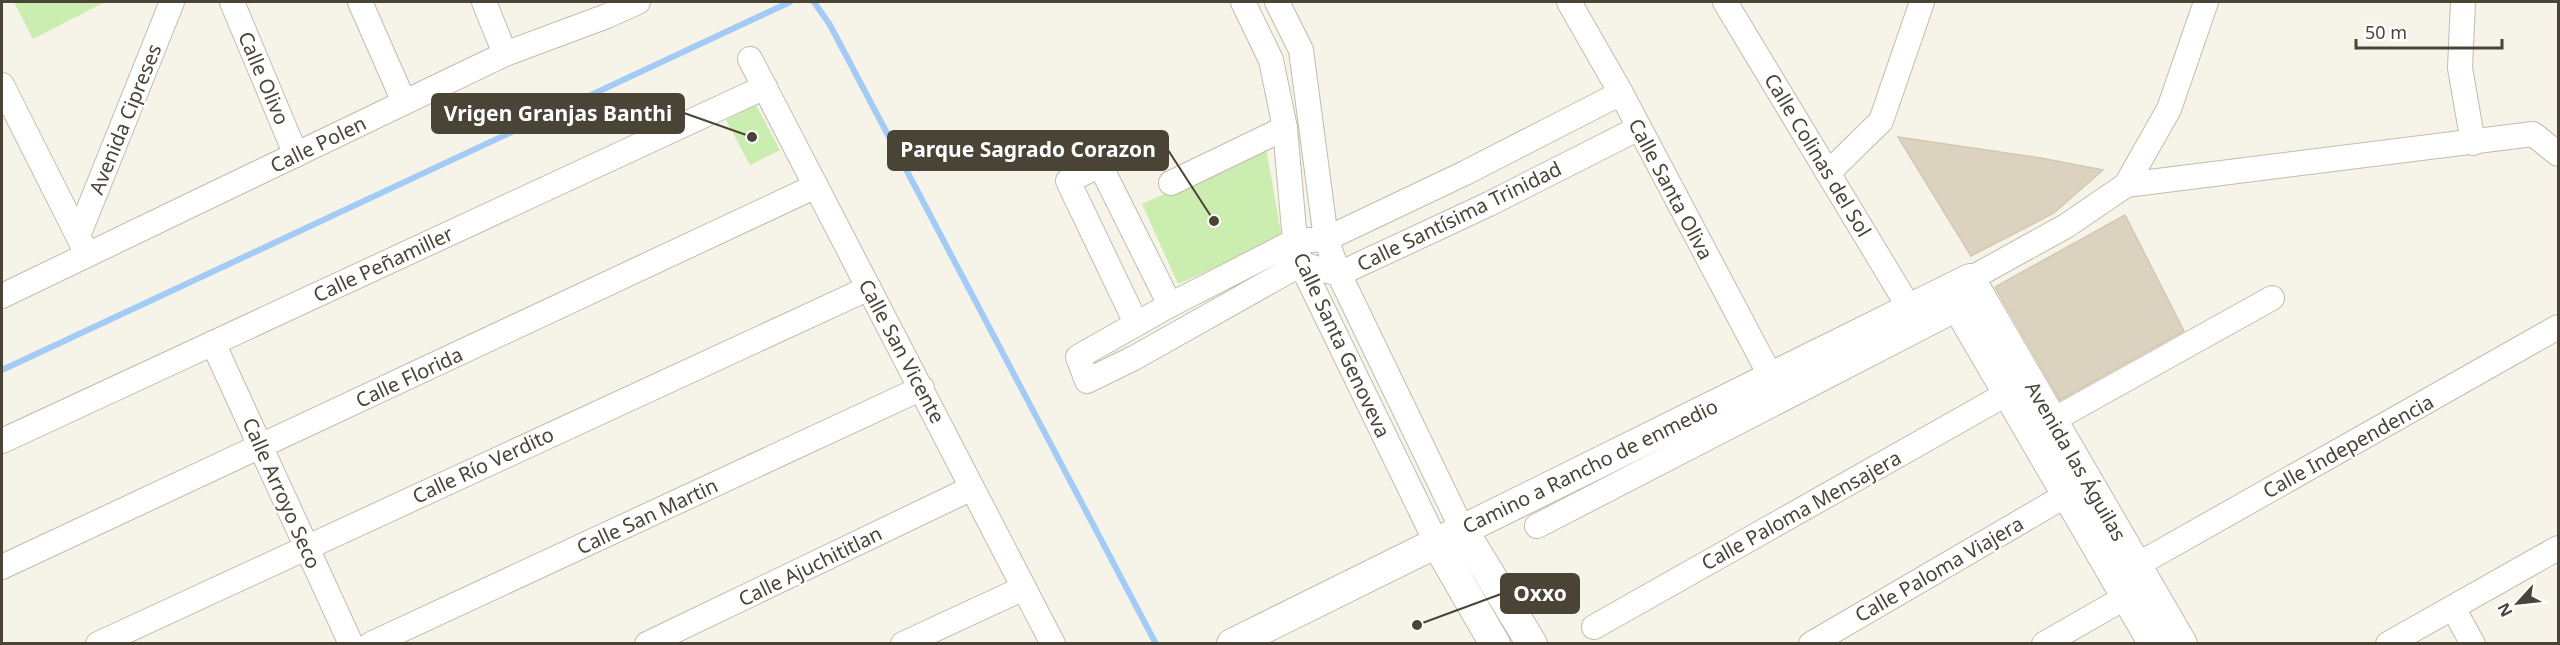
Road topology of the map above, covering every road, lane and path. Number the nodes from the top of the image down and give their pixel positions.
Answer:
1 (172, 2) edge
2 (232, 2) edge
3 (360, 2) edge
4 (484, 2) edge
5 (638, 2) edge
6 (1243, 2) edge
7 (1277, 2) edge
8 (1569, 2) edge
9 (1725, 2) edge
10 (1922, 2) edge
11 (2205, 2) edge
12 (2463, 2) edge
13 (605, 9) edge
14 (505, 54) junction
15 (750, 59) dead end
16 (2, 85) edge
17 (765, 87) junction
18 (1621, 93) junction
19 (404, 102) junction
20 (1286, 128) junction
21 (1639, 128) junction
22 (2473, 143) junction
23 (2559, 154) edge
24 (296, 155) junction
25 (1828, 173) junction
26 (1171, 183) dead end
27 (2126, 184) junction
28 (816, 186) junction
29 (1326, 239) junction
30 (83, 245) junction
31 (1298, 253) junction
32 (1339, 274) junction
33 (869, 288) junction
34 (1959, 292) junction
35 (2, 296) edge
36 (2272, 298) dead end
37 (1170, 305) junction
38 (1910, 309) junction
39 (1136, 323) junction
40 (2559, 327) edge
41 (213, 343) junction
42 (1771, 377) junction
43 (922, 388) junction
44 (2008, 393) junction
45 (2053, 420) junction
46 (2, 441) edge
47 (261, 446) junction
48 (972, 488) junction
49 (2068, 494) junction
50 (1537, 526) dead end
51 (1462, 529) junction
52 (1436, 542) junction
53 (305, 546) junction
54 (2559, 548) edge
55 (2137, 565) junction
56 (2, 567) edge
57 (1024, 588) junction
58 (2126, 597) junction
59 (2452, 608) junction
60 (1594, 627) dead end
61 (1237, 643) edge
62 (98, 644) edge
63 (351, 644) edge
64 (371, 644) edge
65 (647, 644) edge
66 (903, 644) edge
67 (1053, 644) edge
68 (1495, 644) edge
69 (1532, 644) edge
70 (1811, 644) edge
71 (2044, 644) edge
72 (2154, 644) edge
73 (2182, 644) edge
74 (2388, 644) edge
75 (2473, 644) edge

1 - 30 street, Avenida Cipreses
2 - 24 street, Calle Olivo
3 - 19 street
4 - 14 street
5 - 13 street, Calle Polen
6 - 20 street, Calle Santa Genoveva
7 - 29 street, Calle Santa Genoveva
8 - 18 street, Calle Santa Oliva
9 - 25 street, Calle Colinas del Sol
10 - 25 street
11 - 27 street
12 - 22 street
13 - 14 street, Calle Polen
14 - 19 street, Calle Polen
15 - 17 street, Calle San Vicente
16 - 30 street
17 - 28 street, Calle San Vicente
17 - 41 street, Calle Peñamiller
18 - 21 street, Calle Santa Oliva
18 - 29 street, Calle Santísima Trinidad
19 - 24 street, Calle Polen
20 - 26 street
20 - 31 street, Calle Santa Genoveva
21 - 32 street, Calle Santísima Trinidad
21 - 42 street, Calle Santa Oliva
22 - 23 street
22 - 27 street
24 - 30 street, Calle Polen
25 - 38 street, Calle Colinas del Sol
27 - 34 street
28 - 33 street, Calle San Vicente
28 - 47 street, Calle Florida
29 - 31 street, Calle Santísima Trinidad
29 - 32 street, Calle Santa Genoveva
30 - 35 street, Calle Polen
31 - 32 street, Calle Santísima Trinidad
31 - 37 street, Calle Santísima Trinidad
31 - 39 street, Calle Santísima Trinidad
31 - 52 street, Calle Santa Genoveva
32 - 51 street, Calle Santa Genoveva
33 - 43 street, Calle San Vicente
33 - 53 street, Calle Río Verdito
34 - 38 street, Camino a Rancho de enmedio
34 - 44 street, Avenida las Águilas
34 - 45 street, Avenida las Águilas
34 - 50 street
36 - 45 street
37 - 39 street, Calle Santísima Trinidad
37 - 39 street
38 - 42 street, Camino a Rancho de enmedio
40 - 55 street, Calle Independencia
41 - 46 street, Calle Peñamiller
41 - 47 street, Calle Arroyo Seco
42 - 51 street, Camino a Rancho de enmedio
43 - 48 street, Calle San Vicente
43 - 64 street, Calle San Martin
44 - 49 street, Avenida las Águilas
44 - 60 street, Calle Paloma Mensajera
45 - 55 street, Avenida las Águilas
47 - 53 street, Calle Arroyo Seco
47 - 56 street, Calle Florida
48 - 57 street, Calle San Vicente
48 - 65 street, Calle Ajuchititlan
49 - 58 street, Avenida las Águilas
49 - 70 street, Calle Paloma Viajera
51 - 52 street, Camino a Rancho de enmedio
51 - 69 street
52 - 61 street, Camino a Rancho de enmedio
52 - 68 street
53 - 62 street, Calle Río Verdito
53 - 63 street, Calle Arroyo Seco
54 - 59 street
55 - 73 street, Avenida las Águilas
57 - 66 street
57 - 67 street, Calle San Vicente
58 - 71 street
58 - 72 street, Avenida las Águilas
59 - 74 street
59 - 75 street

